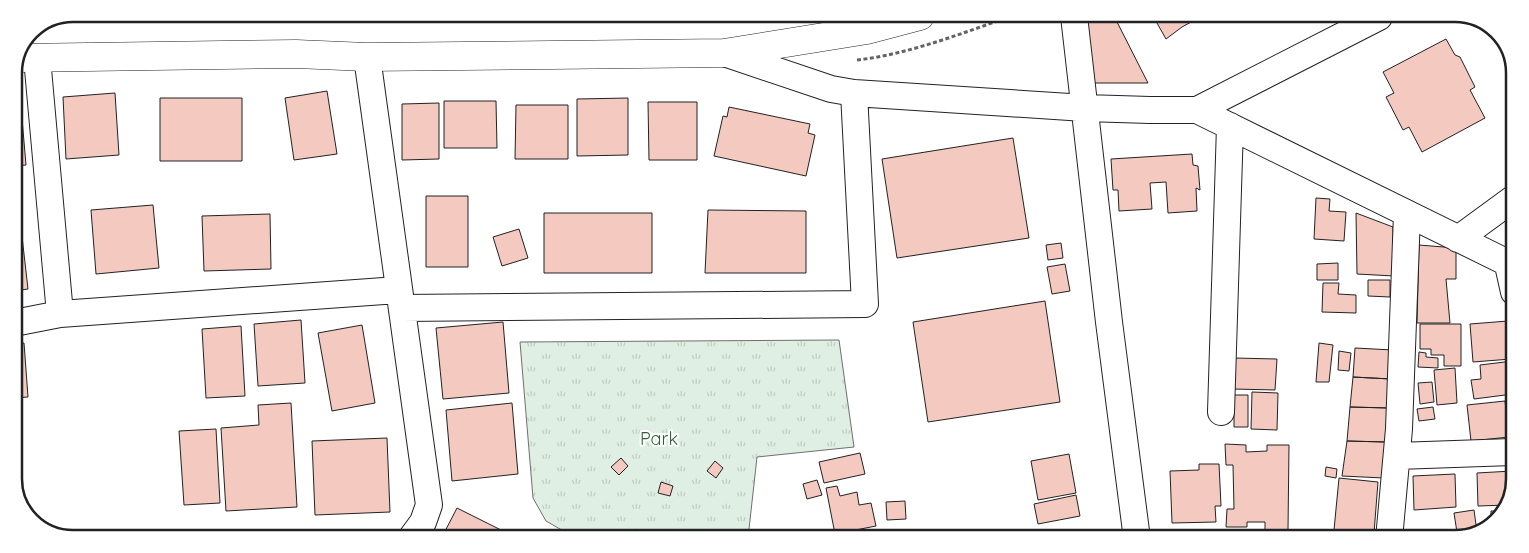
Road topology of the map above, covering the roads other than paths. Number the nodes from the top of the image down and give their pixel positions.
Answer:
1 (897, 22) edge
2 (1075, 22) edge
3 (1369, 22) edge
4 (724, 53) junction
5 (367, 57) junction
6 (28, 58) edge
7 (854, 92) junction
8 (1085, 108) junction
9 (1197, 110) junction
10 (1230, 126) junction
11 (1506, 204) edge
12 (1407, 214) junction
13 (1458, 239) junction
14 (1506, 263) edge
15 (400, 299) junction
16 (60, 314) junction
17 (23, 321) edge
18 (1221, 412) dead end
19 (1506, 452) edge
20 (1397, 456) junction
21 (417, 530) edge
22 (1136, 530) edge
23 (1390, 530) edge

1 - 4 main road
2 - 8 street
3 - 9 street
4 - 5 main road
4 - 7 street
5 - 6 main road
5 - 15 street
6 - 16 street
7 - 8 street
7 - 15 street
8 - 9 street
8 - 22 street
9 - 10 street
10 - 12 street
10 - 18 street
11 - 13 street
12 - 13 street
12 - 20 street
13 - 14 street
15 - 16 street
15 - 21 street
16 - 17 street
19 - 20 street
20 - 23 street

